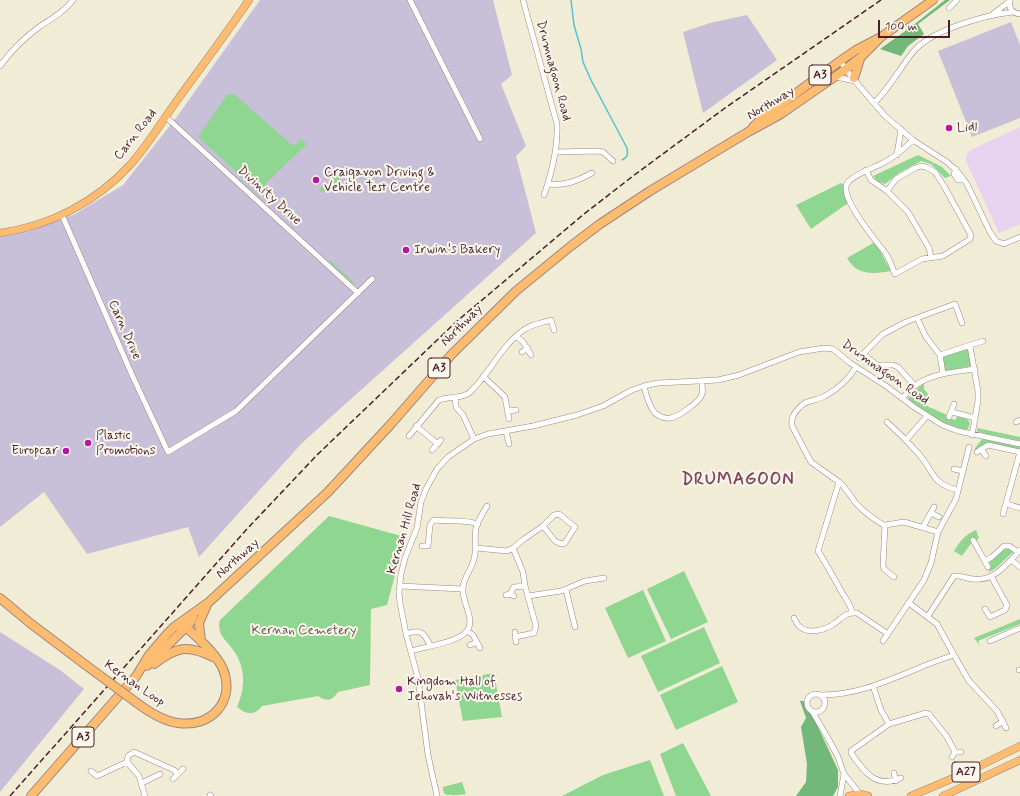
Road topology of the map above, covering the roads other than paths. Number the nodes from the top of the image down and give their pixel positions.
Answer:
1 (73, 0) edge
2 (249, 0) edge
3 (410, 0) edge
4 (523, 0) edge
5 (934, 0) edge
6 (956, 0) edge
7 (1010, 0) edge
8 (949, 8) dead end
9 (1018, 14) edge
10 (990, 15) junction
11 (881, 37) junction
12 (860, 58) junction
13 (843, 65) junction
14 (0, 66) edge
15 (836, 77) junction
16 (854, 80) junction
17 (874, 103) junction
18 (166, 117) junction
19 (901, 129) junction
20 (748, 132) junction
21 (480, 139) dead end
22 (914, 140) junction
23 (556, 152) junction
24 (897, 155) junction
25 (613, 161) dead end
26 (866, 170) junction
27 (592, 173) dead end
28 (548, 184) junction
29 (887, 191) junction
30 (544, 195) dead end
31 (62, 214) junction
32 (0, 233) edge
33 (1020, 237) edge
34 (931, 257) junction
35 (372, 278) dead end
36 (358, 293) junction
37 (916, 318) junction
38 (962, 323) dead end
39 (554, 330) dead end
40 (517, 336) junction
41 (984, 341) dead end
42 (970, 346) junction
43 (528, 348) junction
44 (522, 352) dead end
45 (864, 354) junction
46 (531, 355) dead end
47 (940, 355) junction
48 (859, 358) dead end
49 (856, 367) junction
50 (975, 369) junction
51 (943, 374) junction
52 (483, 376) junction
53 (689, 382) joint
54 (702, 382) junction
55 (644, 386) junction
56 (915, 386) junction
57 (455, 397) junction
58 (902, 398) junction
59 (954, 404) dead end
60 (516, 410) dead end
61 (508, 412) junction
62 (927, 416) junction
63 (975, 418) junction
64 (509, 419) dead end
65 (887, 422) dead end
66 (416, 426) junction
67 (506, 431) junction
68 (972, 435) junction
69 (409, 436) dead end
70 (474, 439) junction
71 (906, 440) junction
72 (509, 444) dead end
73 (1020, 444) edge
74 (969, 447) dead end
75 (432, 450) dead end
76 (1020, 452) edge
77 (986, 456) dead end
78 (954, 469) dead end
79 (963, 471) junction
80 (839, 482) junction
81 (958, 490) junction
82 (1007, 504) junction
83 (487, 506) dead end
84 (934, 507) dead end
85 (1020, 508) edge
86 (931, 513) junction
87 (1004, 514) dead end
88 (939, 517) dead end
89 (478, 524) junction
90 (543, 526) junction
91 (885, 526) junction
92 (923, 527) junction
93 (938, 532) junction
94 (973, 540) dead end
95 (422, 546) dead end
96 (476, 548) junction
97 (513, 548) junction
98 (1019, 551) edge
99 (1011, 560) junction
100 (984, 561) junction
101 (988, 567) dead end
102 (1020, 567) edge
103 (991, 576) junction
104 (894, 577) dead end
105 (604, 578) dead end
106 (400, 586) junction
107 (525, 586) junction
108 (462, 589) junction
109 (566, 590) junction
110 (510, 595) dead end
111 (528, 596) junction
112 (0, 598) edge
113 (209, 602) junction
114 (909, 603) junction
115 (985, 610) dead end
116 (852, 612) junction
117 (928, 616) junction
118 (794, 618) dead end
119 (183, 624) junction
120 (575, 627) dead end
121 (1020, 628) edge
122 (467, 631) junction
123 (406, 634) junction
124 (888, 634) junction
125 (515, 637) dead end
126 (883, 641) dead end
127 (990, 641) dead end
128 (201, 642) junction
129 (476, 642) junction
130 (430, 645) junction
131 (470, 645) dead end
132 (480, 648) dead end
133 (411, 651) junction
134 (954, 655) junction
135 (217, 659) junction
136 (135, 678) junction
137 (873, 686) junction
138 (822, 695) junction
139 (838, 695) junction
140 (825, 701) junction
141 (821, 710) junction
142 (812, 711) junction
143 (1003, 721) junction
144 (889, 724) junction
145 (821, 725) junction
146 (996, 726) dead end
147 (1006, 728) dead end
148 (1020, 746) edge
149 (956, 753) dead end
150 (1020, 760) edge
151 (128, 762) junction
152 (183, 768) dead end
153 (91, 771) dead end
154 (894, 773) dead end
155 (160, 774) dead end
156 (178, 774) junction
157 (844, 774) junction
158 (173, 779) dead end
159 (142, 783) junction
160 (860, 794) junction
161 (31, 796) edge
162 (145, 796) edge
163 (437, 796) edge
164 (840, 796) edge
165 (849, 796) edge
166 (868, 796) edge
167 (911, 796) edge
168 (943, 796) edge

1 - 14 street
2 - 18 main road, Carn Road
3 - 21 street
4 - 23 street, Drumnagoon Road
5 - 11 highway, Northway / A3
6 - 8 street
7 - 9 street
7 - 10 street
9 - 10 street
10 - 17 street
11 - 12 highway, Northway / A3
11 - 13 highway, Northway / A3
12 - 13 highway, Northway / A3
12 - 16 highway
13 - 15 highway, Northway / A3
13 - 16 street
13 - 20 highway, Northway / A3
15 - 16 street
15 - 20 highway, Northway / A3
16 - 17 street
17 - 19 street
18 - 31 main road, Carn Road
18 - 36 street, Divinity Drive
19 - 22 street
19 - 24 street
20 - 113 highway, Northway / A3
22 - 24 street
22 - 33 street
23 - 25 street
23 - 28 street, Drumnagoon Road
24 - 26 street
26 - 29 street
26 - 34 street
27 - 28 street
28 - 30 street, Drumnagoon Road
29 - 34 street
29 - 34 street
31 - 32 main road, Carn Road
31 - 36 street, Carn Drive
35 - 36 street
37 - 38 street
37 - 45 street
37 - 47 street
39 - 40 street
40 - 43 street
40 - 52 street
41 - 42 street
42 - 47 street
42 - 50 street
43 - 44 street
43 - 46 street
45 - 48 street
45 - 56 street
47 - 51 street
49 - 54 street, Drumnagoon Road
49 - 58 street, Drumnagoon Road
49 - 80 street
50 - 51 street
50 - 63 street
51 - 56 street
52 - 57 street
52 - 61 street
53 - 54 street, Drumnagoon Road
53 - 55 street, Kernan Hill Road
54 - 55 street
55 - 67 street, Kernan Hill Road
56 - 58 street
57 - 66 street
57 - 70 street
58 - 62 street, Drumnagoon Road
59 - 63 street
60 - 61 street
61 - 64 street
62 - 68 street, Drumnagoon Road
62 - 71 street
63 - 68 street
65 - 71 street
66 - 69 street
66 - 75 street
67 - 70 street, Kernan Hill Road
67 - 72 street
68 - 73 street, Drumnagoon Road
70 - 106 street, Kernan Hill Road
71 - 81 street
74 - 79 street
76 - 77 street
76 - 82 street
78 - 79 street
79 - 81 street
80 - 91 street
80 - 116 street
81 - 93 street
82 - 85 street
82 - 87 street
83 - 89 street
84 - 86 street
86 - 88 street
86 - 92 street
89 - 95 street
89 - 96 street
90 - 90 street
90 - 97 street
91 - 92 street
91 - 104 street
92 - 93 street
93 - 114 street
94 - 100 street
96 - 97 street
96 - 108 street
97 - 107 street
98 - 99 street
98 - 100 street
99 - 102 street
99 - 103 street
100 - 101 street
103 - 115 street
103 - 117 street
105 - 109 street
106 - 108 street
106 - 123 street, Kernan Hill Road
107 - 110 street
107 - 111 street
108 - 122 street
109 - 111 street
109 - 120 street
111 - 125 street
112 - 135 highway, Kernan Loop, bridge
113 - 119 highway, Northway / A3
113 - 128 highway
114 - 117 street
114 - 124 street
116 - 118 street
116 - 124 street
117 - 134 street
119 - 128 highway, Kernan Loop
119 - 136 highway, Northway / A3
119 - 136 highway, Northway / A3
121 - 127 street
122 - 129 street
122 - 130 street
123 - 130 street
123 - 133 street, Kernan Hill Road
124 - 126 street
128 - 135 highway, Kernan Loop
129 - 131 street
129 - 132 street
130 - 133 street
133 - 163 street, Kernan Hill Road
134 - 137 street
134 - 143 street
135 - 136 highway, A3
136 - 161 highway, Northway / A3
137 - 139 street
137 - 144 street
138 - 139 street
138 - 140 street
138 - 142 street
139 - 140 street
140 - 141 street
141 - 142 street
141 - 145 street
142 - 145 street
143 - 146 street
143 - 147 street
144 - 149 street
144 - 154 street
145 - 157 street
148 - 167 main road, A27
150 - 168 main road, A27
151 - 153 street
151 - 156 street
151 - 159 street
152 - 156 street
155 - 159 street
156 - 158 street
157 - 160 street
157 - 164 street
159 - 162 street
160 - 165 main road
160 - 166 main road

